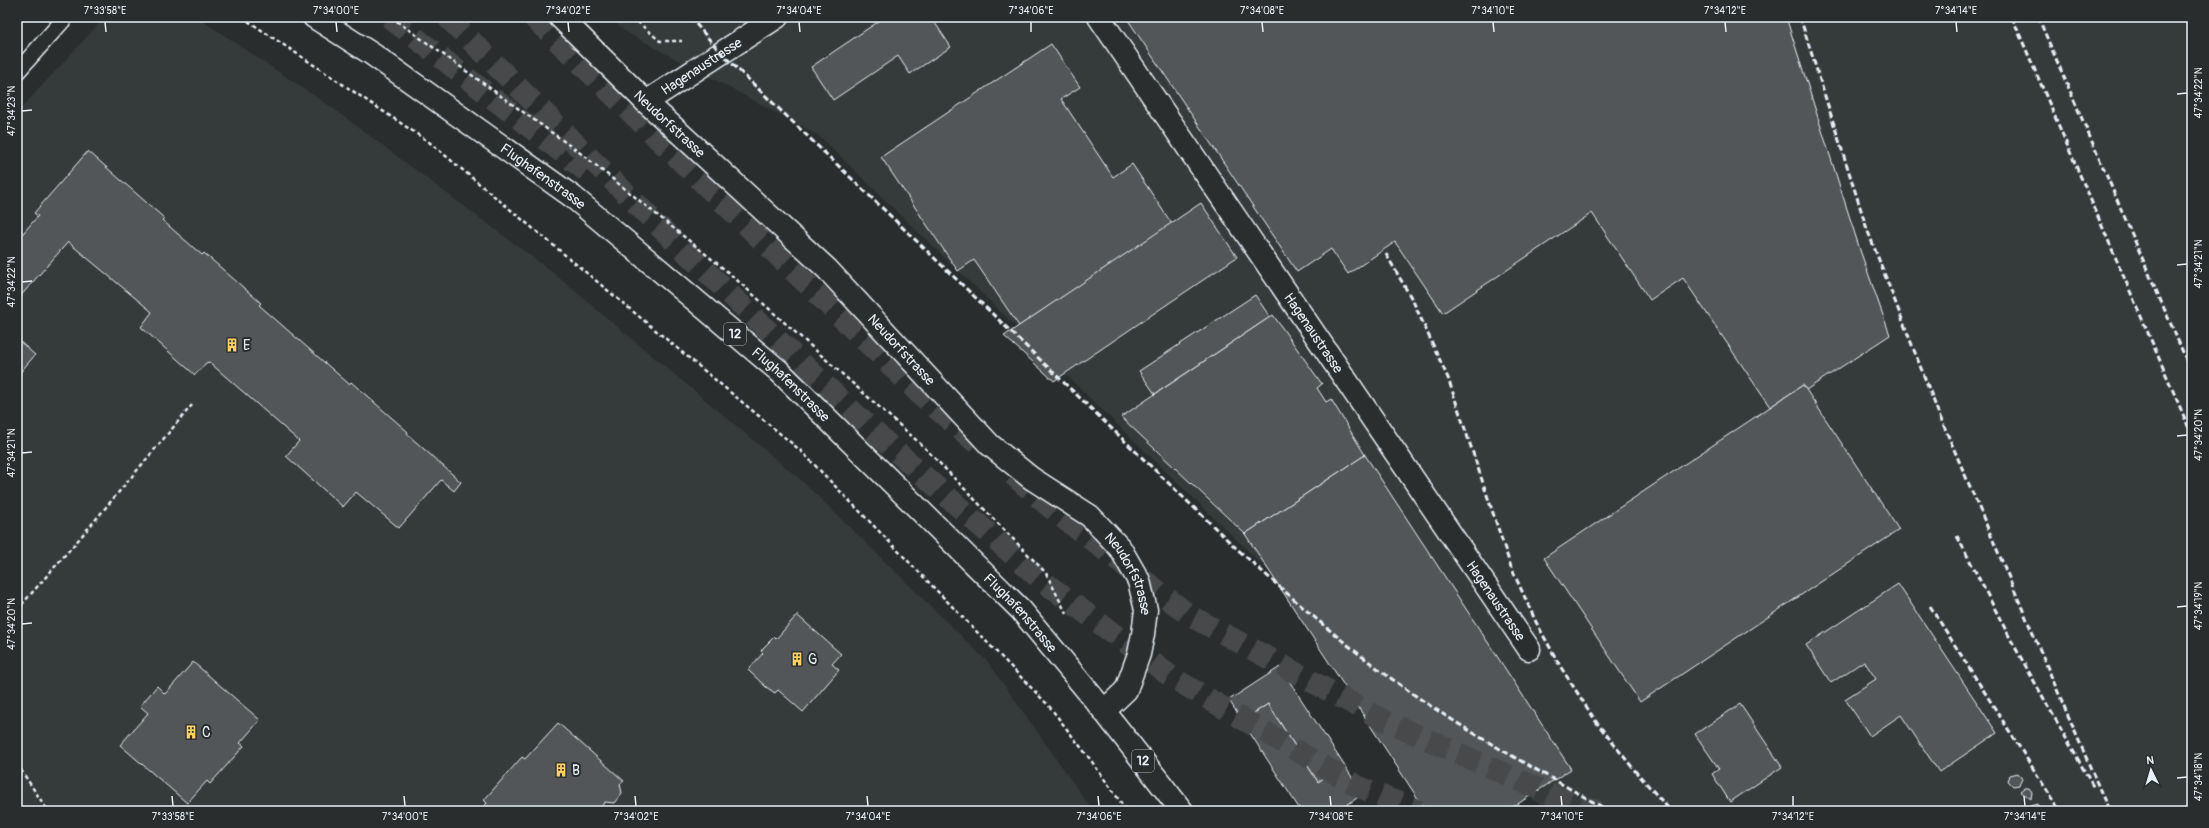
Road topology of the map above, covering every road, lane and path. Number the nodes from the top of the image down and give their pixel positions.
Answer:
1 (66, 17) edge
2 (242, 17) edge
3 (314, 17) edge
4 (391, 17) edge
5 (560, 17) edge
6 (632, 17) edge
7 (777, 17) edge
8 (1099, 17) edge
9 (682, 41) dead end
10 (17, 72) edge
11 (646, 102) junction
12 (192, 405) dead end
13 (1046, 573) dead end
14 (17, 610) edge
15 (1529, 649) dead end
16 (1104, 711) junction
17 (17, 764) edge
18 (48, 811) edge
19 (1127, 811) edge
20 (1182, 811) edge

1 - 10 lane
2 - 19 path
3 - 16 street, Flughafenstrasse / 12
4 - 13 path
5 - 11 street, Neudorfstrasse
6 - 9 path
7 - 11 street, Hagenaustrasse
8 - 15 street, Hagenaustrasse
11 - 16 street, Neudorfstrasse
12 - 14 path
16 - 20 street, Flughafenstrasse / 12
17 - 18 path

